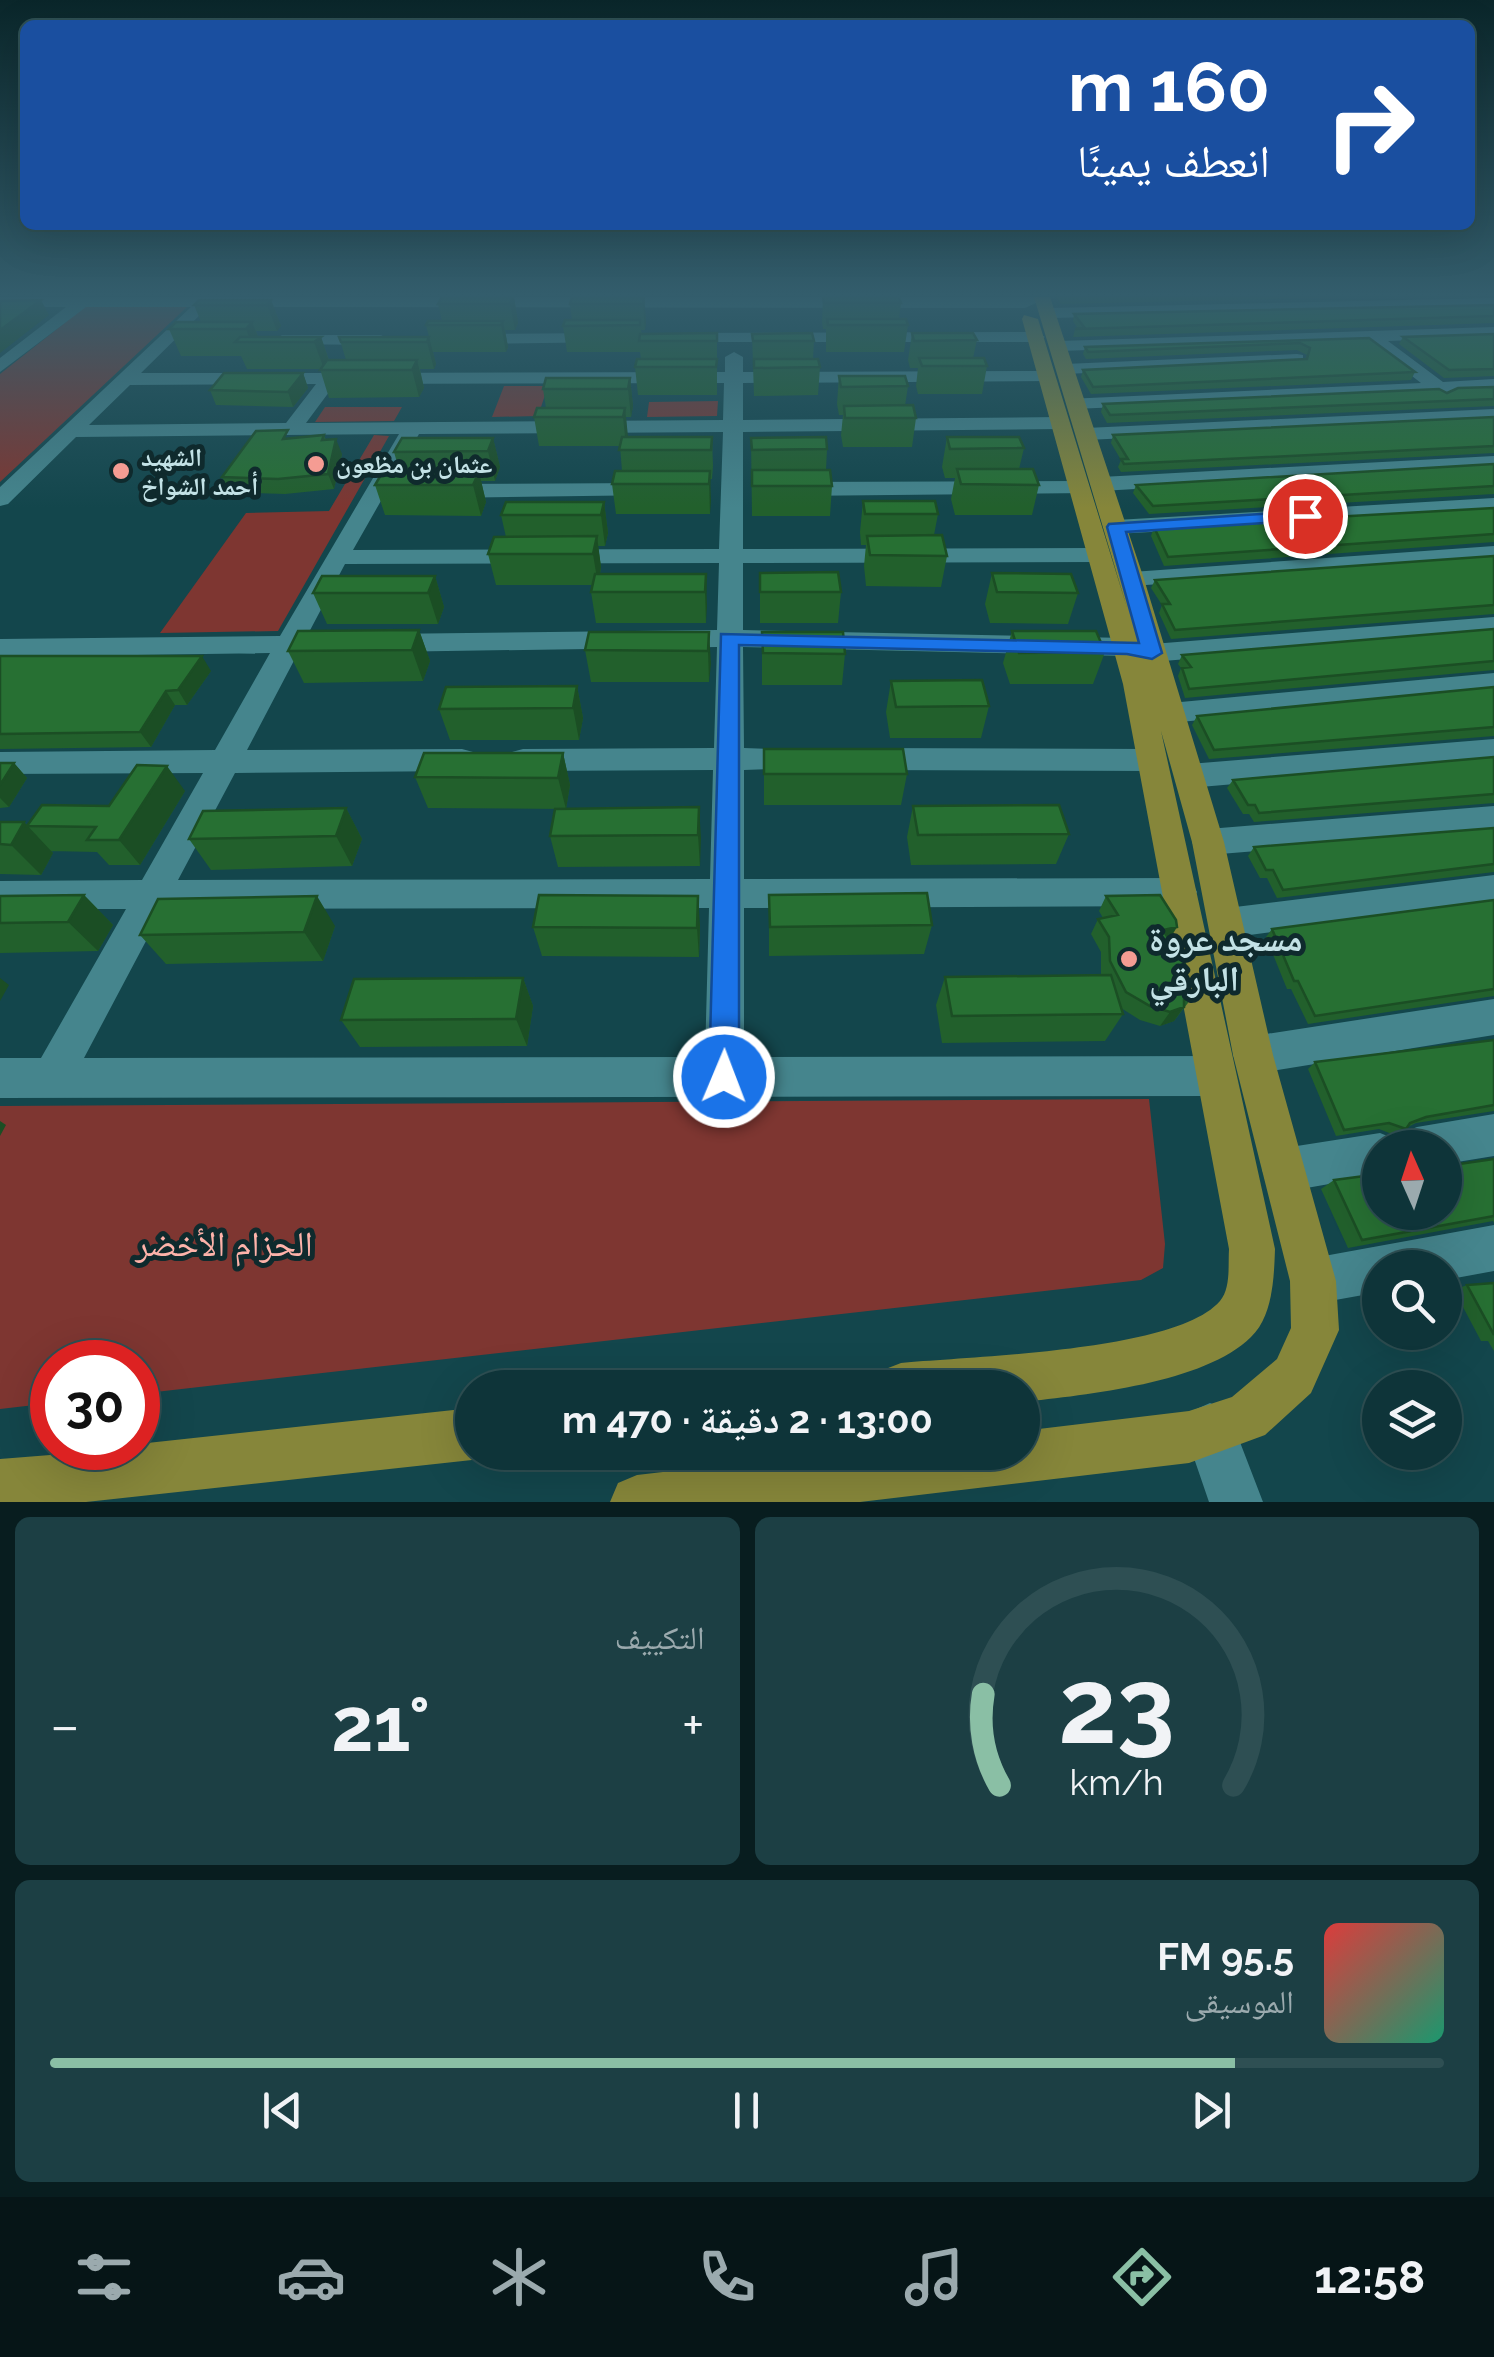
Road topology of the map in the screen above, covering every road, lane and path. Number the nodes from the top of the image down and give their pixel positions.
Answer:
1 (140, 367) edge
2 (338, 367) edge
3 (734, 367) edge
4 (857, 367) edge
5 (978, 367) edge
6 (1055, 367) edge
7 (1164, 367) edge
8 (1225, 367) edge
9 (1414, 367) edge
10 (734, 378) junction
11 (125, 379) junction
12 (329, 380) junction
13 (1494, 385) edge
14 (1440, 388) junction
15 (1485, 415) edge
16 (734, 425) junction
17 (412, 429) junction
18 (1494, 430) edge
19 (71, 431) junction
20 (290, 431) junction
21 (1494, 462) edge
22 (1458, 464) junction
23 (1090, 486) junction
24 (671, 490) edge
25 (740, 490) junction
26 (394, 492) junction
27 (1494, 492) edge
28 (0, 499) edge
29 (1494, 505) edge
30 (1107, 541) junction
31 (1494, 554) edge
32 (730, 556) junction
33 (337, 557) junction
34 (1132, 580) junction
35 (1494, 626) edge
36 (728, 638) junction
37 (292, 644) junction
38 (0, 648) edge
39 (1140, 650) junction
40 (1494, 682) edge
41 (1170, 713) junction
42 (1494, 750) edge
43 (727, 759) junction
44 (1152, 760) junction
45 (226, 761) junction
46 (0, 763) edge
47 (1189, 776) junction
48 (1494, 819) edge
49 (1208, 842) junction
50 (1494, 890) edge
51 (726, 892) junction
52 (1180, 892) junction
53 (0, 895) edge
54 (154, 896) junction
55 (1227, 922) junction
56 (1494, 1018) edge
57 (1253, 1055) junction
58 (1216, 1076) junction
59 (724, 1077) junction
60 (0, 1078) edge
61 (52, 1078) junction
62 (1494, 1135) edge
63 (1462, 1140) edge
64 (1362, 1157) edge
65 (1284, 1170) junction
66 (1494, 1248) edge
67 (1462, 1254) edge
68 (1362, 1272) edge
69 (1313, 1280) junction
70 (1040, 1373) edge
71 (1210, 1429) junction
72 (455, 1436) edge
73 (0, 1485) edge
74 (637, 1502) edge
75 (1236, 1502) edge

1 - 11 street
2 - 12 street
3 - 10 street
4 - 10 street
5 - 16 street
6 - 23 main road
7 - 15 street
8 - 14 street
9 - 14 street
10 - 12 street
10 - 16 street
11 - 12 street
11 - 19 street
12 - 20 street
13 - 14 street
14 - 15 street
15 - 18 street
16 - 17 street
16 - 25 street
17 - 20 street
17 - 26 street
19 - 20 street
19 - 28 street
21 - 22 street
22 - 23 street
22 - 27 street
23 - 25 street
23 - 30 main road
24 - 26 street
25 - 32 street
26 - 33 street
29 - 30 street
30 - 32 street
30 - 34 main road
30 - 39 main road
31 - 34 street
32 - 33 street
32 - 36 street
33 - 37 street
34 - 39 main road
35 - 39 street
36 - 37 street
36 - 39 street
36 - 43 street
37 - 38 street
37 - 45 street
39 - 41 main road
39 - 44 main road
40 - 41 street
41 - 47 main road
42 - 47 street
43 - 44 street
43 - 45 street
43 - 51 street
44 - 52 main road
45 - 46 street
45 - 54 street
47 - 49 main road
48 - 49 street
49 - 55 main road
50 - 55 street
51 - 52 street
51 - 54 street
51 - 59 street
52 - 58 main road
53 - 54 street
54 - 61 street
55 - 57 main road
56 - 57 street
57 - 65 main road
58 - 59 street
58 - 70 main road
59 - 61 street
60 - 61 street
62 - 63 street
64 - 65 street
65 - 69 main road
66 - 67 street
68 - 69 street
69 - 71 main road
71 - 74 main road
71 - 75 street
72 - 73 main road

